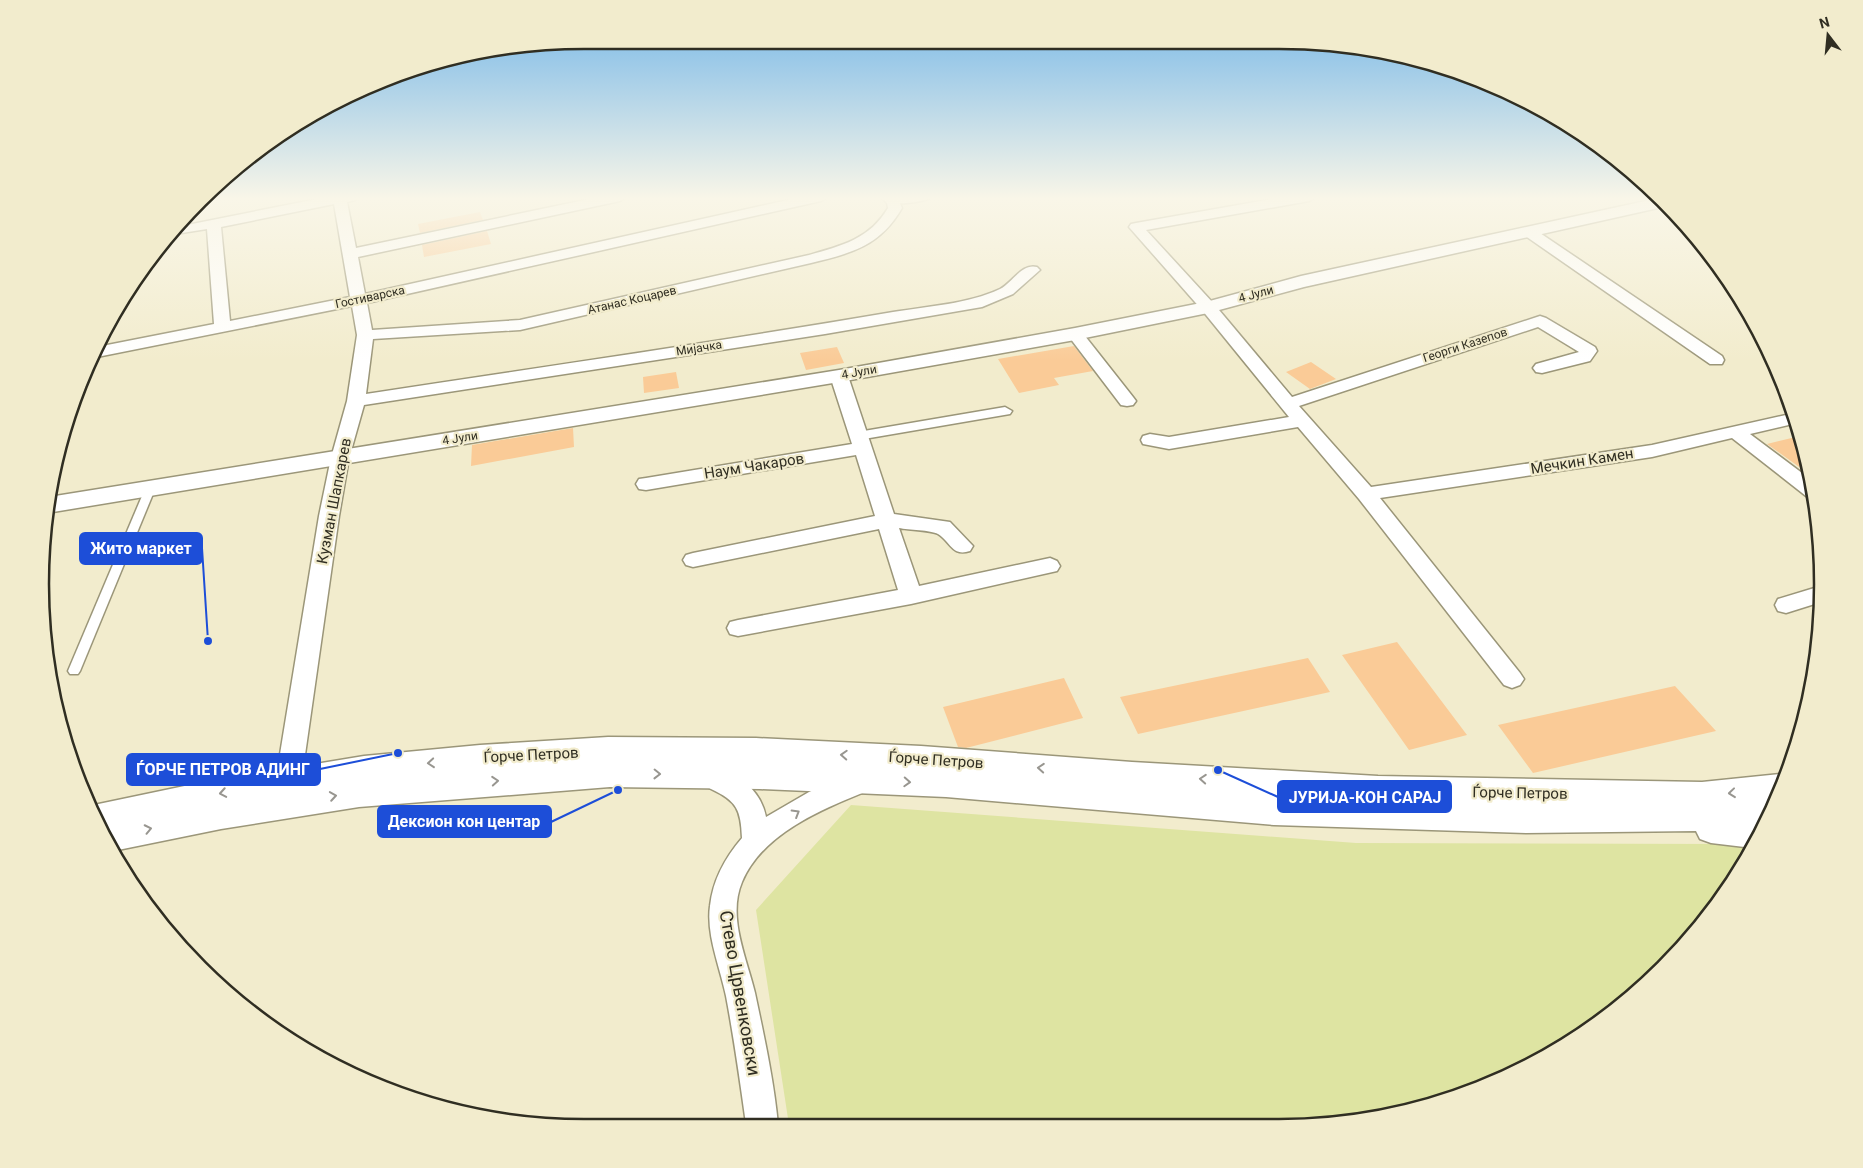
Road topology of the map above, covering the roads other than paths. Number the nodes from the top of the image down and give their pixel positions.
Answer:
1 (216, 252) edge
2 (363, 252) edge
3 (577, 252) edge
4 (840, 252) edge
5 (1158, 252) edge
6 (1440, 252) edge
7 (1557, 252) edge
8 (351, 254) joint
9 (1032, 270) dead end
10 (360, 300) junction
11 (1208, 307) junction
12 (222, 326) junction
13 (1076, 334) junction
14 (365, 335) junction
15 (102, 351) edge
16 (1716, 360) dead end
17 (1542, 368) dead end
18 (839, 376) junction
19 (1127, 401) dead end
20 (356, 402) junction
21 (1288, 404) junction
22 (1005, 411) dead end
23 (1788, 420) edge
24 (1302, 421) junction
25 (1734, 432) junction
26 (1150, 440) dead end
27 (860, 442) junction
28 (340, 458) junction
29 (646, 484) dead end
30 (1805, 485) edge
31 (150, 490) junction
32 (1366, 494) junction
33 (55, 504) edge
34 (887, 520) junction
35 (963, 546) dead end
36 (693, 560) dead end
37 (1050, 566) dead end
38 (912, 596) junction
39 (1814, 596) edge
40 (1786, 605) dead end
41 (738, 628) dead end
42 (74, 671) dead end
43 (1512, 679) dead end
44 (709, 775) junction
45 (864, 780) junction
46 (1774, 789) edge
47 (287, 793) junction
48 (1763, 813) edge
49 (102, 817) edge
50 (1608, 818) junction
51 (1753, 833) edge
52 (112, 837) edge
53 (755, 840) junction
54 (761, 1119) edge

1 - 12 street
2 - 8 street
3 - 10 street, Гостиварска
4 - 14 street, Атанас Коцарев
5 - 11 street
6 - 11 street, 4 Јули
7 - 16 street
8 - 10 street, Кузман Шапкарев
9 - 20 street, Мијачка
10 - 12 street, Гостиварска
10 - 14 street, Кузман Шапкарев
11 - 13 street, 4 Јули
11 - 21 street
12 - 15 street, Гостиварска
13 - 18 street, 4 Јули
13 - 19 street
14 - 20 street, Кузман Шапкарев
17 - 21 street, Георги Казепов
18 - 27 street
18 - 28 street, 4 Јули
20 - 28 street, Кузман Шапкарев
21 - 24 street
22 - 27 street, Наум Чакаров
23 - 25 street, Мечкин Камен
24 - 26 street
24 - 32 street
25 - 30 street
25 - 32 street, Мечкин Камен
27 - 29 street, Наум Чакаров
27 - 34 street
28 - 31 street, 4 Јули
28 - 47 street, Кузман Шапкарев
31 - 33 street, 4 Јули
31 - 42 lane
32 - 43 street
34 - 35 street
34 - 36 street
34 - 38 street
37 - 38 street
38 - 41 street
39 - 40 street
44 - 45 street, Ѓорче Петров
47 -> 44 street, Ѓорче Петров
44 - 53 street
45 -> 50 street, Ѓорче Петров
53 -> 45 street, Стево Црвенковски
46 -> 47 street, Ѓорче Петров
47 -> 49 street, Ѓорче Петров
52 -> 47 street, Ѓорче Петров
48 - 50 street, Ѓорче Петров
50 - 51 street
53 - 54 street, Стево Црвенковски

